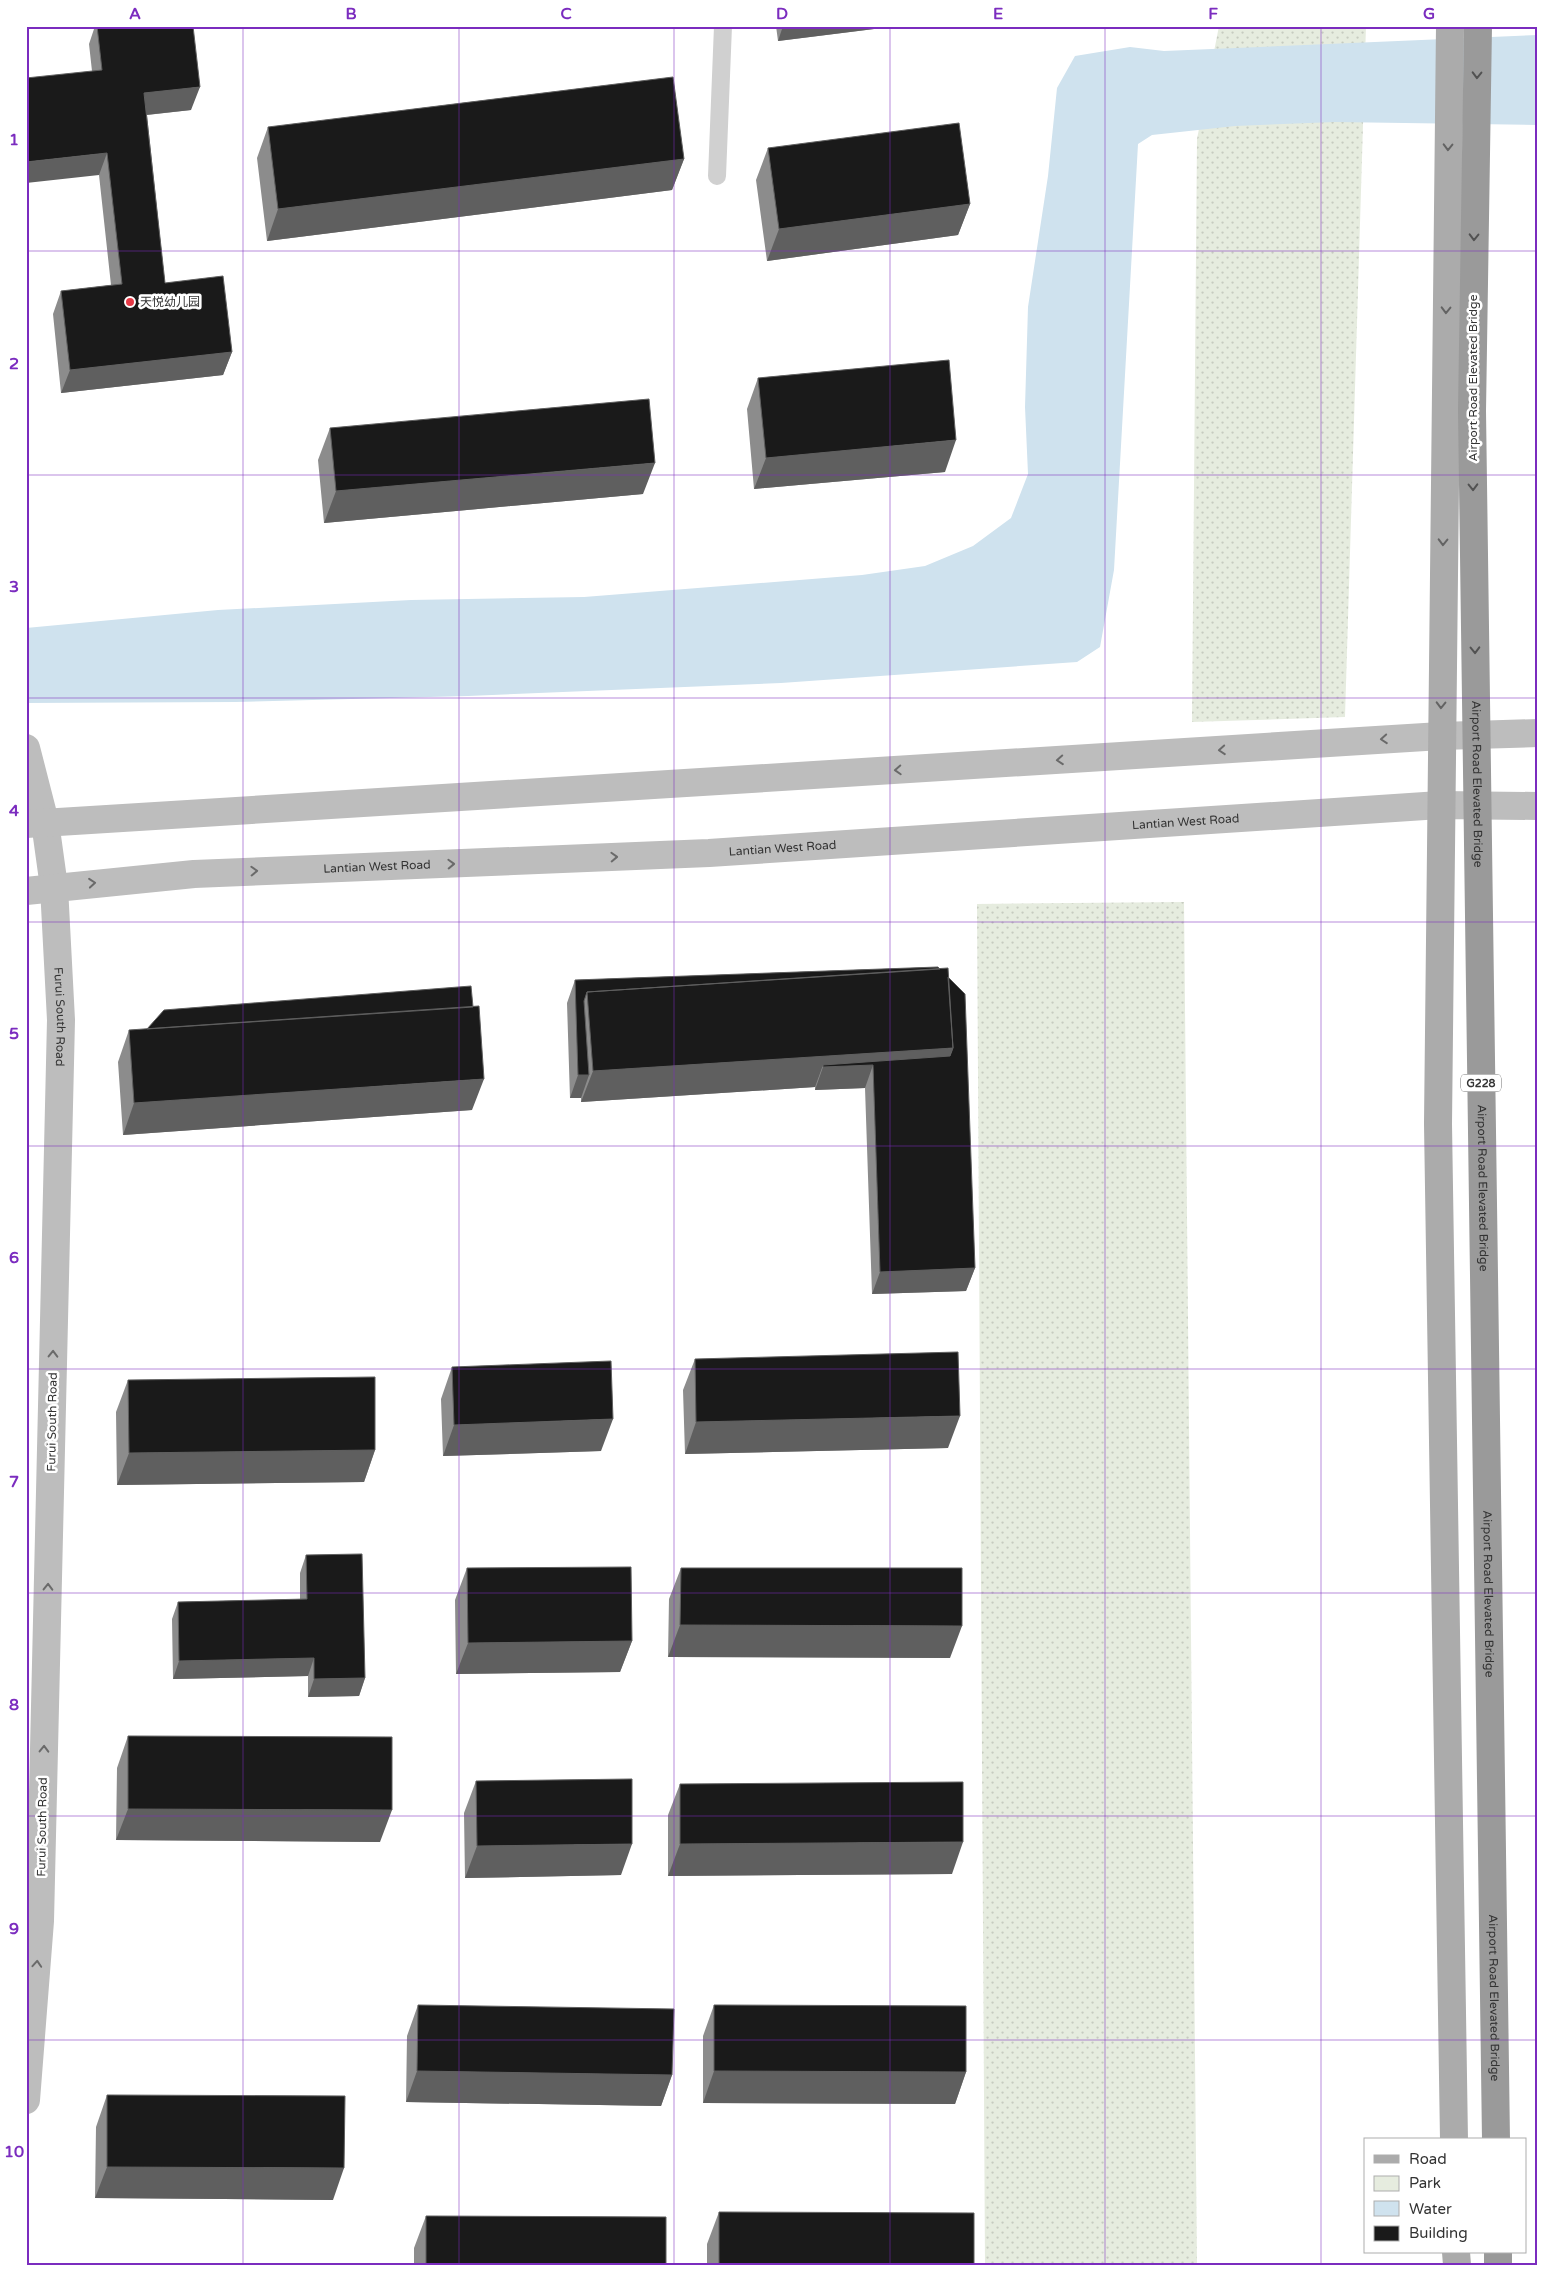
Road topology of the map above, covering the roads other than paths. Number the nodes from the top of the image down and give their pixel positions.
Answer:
1 (723, 26) edge
2 (1450, 26) edge
3 (1478, 26) edge
4 (717, 176) dead end
5 (1538, 733) edge
6 (1441, 736) junction
7 (26, 748) edge
8 (1440, 805) junction
9 (1538, 806) edge
10 (36, 823) edge
11 (54, 887) junction
12 (26, 891) edge
13 (26, 2100) edge
14 (1454, 2138) edge
15 (1496, 2138) edge

1 - 4 lane
2 -> 6 main road
3 -> 15 highway, Airport Road Elevated Bridge / G228
5 - 6 street
6 - 8 main road
6 -> 10 street
7 - 10 street, Furui South Road
8 - 9 street, Lantian West Road
11 -> 8 street, Lantian West Road
8 - 14 main road
10 - 11 street, Furui South Road
11 - 12 street, Lantian West Road
13 -> 11 street, Furui South Road

